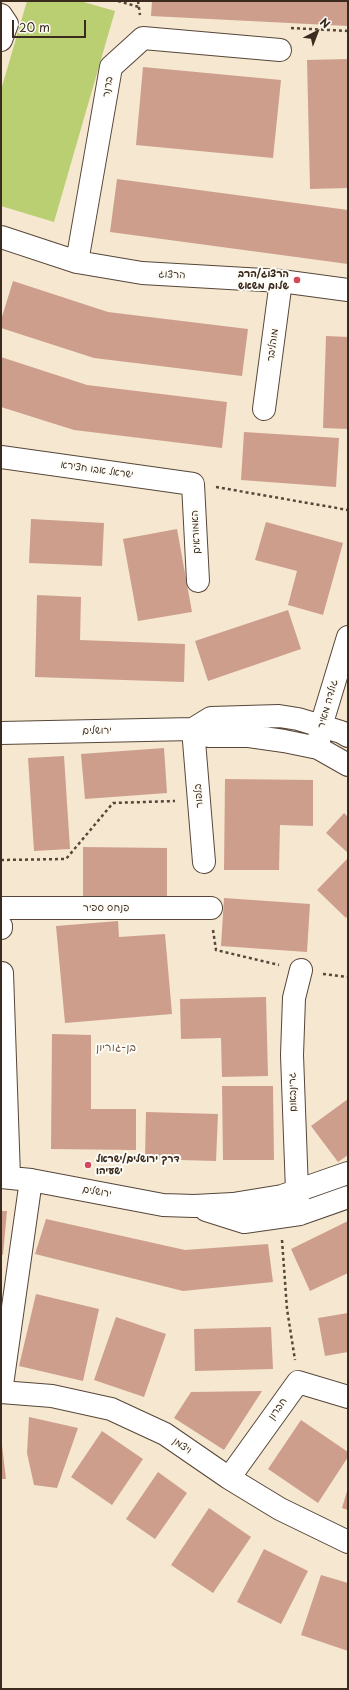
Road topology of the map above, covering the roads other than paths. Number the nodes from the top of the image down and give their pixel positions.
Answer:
1 (1, 16) edge
2 (1, 40) edge
3 (280, 50) road end
4 (1, 237) edge
5 (77, 262) junction
6 (282, 281) junction
7 (348, 290) edge
8 (264, 409) dead end
9 (1, 456) edge
10 (193, 484) joint
11 (198, 581) dead end
12 (348, 637) edge
13 (321, 726) junction
14 (193, 729) junction
15 (1, 733) edge
16 (348, 736) edge
17 (318, 748) junction
18 (348, 765) edge
19 (204, 862) dead end
20 (1, 908) edge
21 (211, 908) road end
22 (301, 970) road end
23 (2, 973) dead end
24 (348, 1173) edge
25 (5, 1177) edge
26 (31, 1180) junction
27 (297, 1191) junction
28 (348, 1197) edge
29 (194, 1206) junction
30 (300, 1214) junction
31 (1, 1392) edge
32 (348, 1397) edge
33 (229, 1478) junction
34 (348, 1542) edge

1 - 2 street
3 - 5 street, ברנר
4 - 5 street, הרצוג
5 - 6 street, הרצוג
6 - 7 street, הרצוג
6 - 8 street, מוהליבר
9 - 10 street, ישראל אבו חצירא
10 - 11 street, האמוראים
12 - 13 street, גולדה מאיר
13 - 14 street
13 - 16 street
13 - 17 street, גולדה מאיר
14 - 15 street, ירושלים
14 - 17 street, ירושלים
14 - 19 street, בלפור
17 - 18 street, ירושלים
20 - 21 street, פנחס ספיר
22 - 27 street, גרינבאום
23 - 25 street
24 - 27 street, ירושלים
25 - 26 street, ירושלים
26 - 29 street, ירושלים
26 - 31 street
27 - 29 street, ירושלים
27 - 30 street, גרינבאום
28 - 30 street, ירושלים
29 - 30 street, ירושלים
31 - 33 street, ויצמן
32 - 33 street, חברון
33 - 34 street, ויצמן

